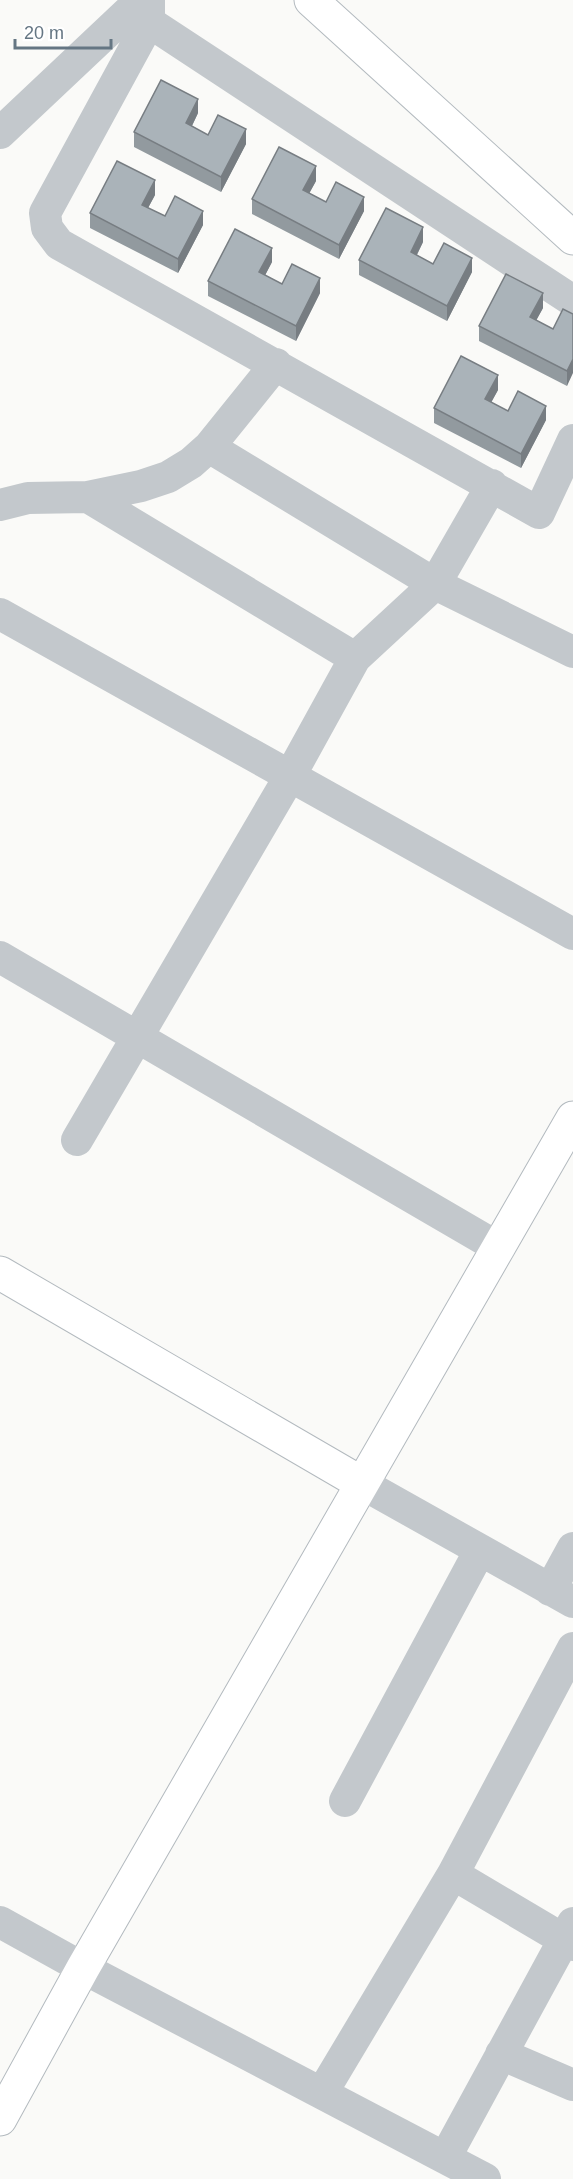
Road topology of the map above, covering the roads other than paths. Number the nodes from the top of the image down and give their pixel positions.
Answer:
1 (311, 0) edge
2 (147, 7) edge
3 (0, 133) edge
4 (573, 238) edge
5 (573, 301) edge
6 (276, 364) junction
7 (573, 440) edge
8 (209, 447) junction
9 (492, 485) junction
10 (88, 497) junction
11 (0, 505) edge
12 (435, 584) junction
13 (0, 614) edge
14 (573, 652) edge
15 (355, 658) junction
16 (290, 776) junction
17 (573, 934) edge
18 (0, 957) edge
19 (137, 1036) junction
20 (573, 1118) edge
21 (77, 1140) dead end
22 (499, 1248) junction
23 (0, 1273) edge
24 (362, 1483) junction
25 (573, 1548) edge
26 (480, 1550) junction
27 (562, 1596) edge
28 (573, 1648) edge
29 (345, 1801) dead end
30 (453, 1874) junction
31 (0, 1922) edge
32 (570, 1936) edge
33 (83, 1968) junction
34 (501, 2054) junction
35 (573, 2085) edge
36 (322, 2093) junction
37 (0, 2119) edge
38 (444, 2158) junction
39 (485, 2179) edge

1 - 4 street
2 - 3 street
2 - 5 street
2 - 6 street
6 - 8 street
6 - 9 street
7 - 9 street
8 - 10 street
8 - 12 street
9 - 12 street
10 - 11 street
10 - 15 street
12 - 14 street
12 - 15 street
13 - 16 street
15 - 16 street
16 - 17 street
16 - 19 street
18 - 19 street
19 - 21 street
19 - 22 street
20 - 22 street
22 - 24 street
23 - 24 street
24 - 26 street
24 - 33 street
25 - 27 street
26 - 27 street
26 - 29 street
28 - 30 street
30 - 32 street
30 - 36 street
31 - 33 street
32 - 34 street
33 - 36 street
33 - 37 street
34 - 35 street
34 - 38 street
36 - 38 street
38 - 39 street

